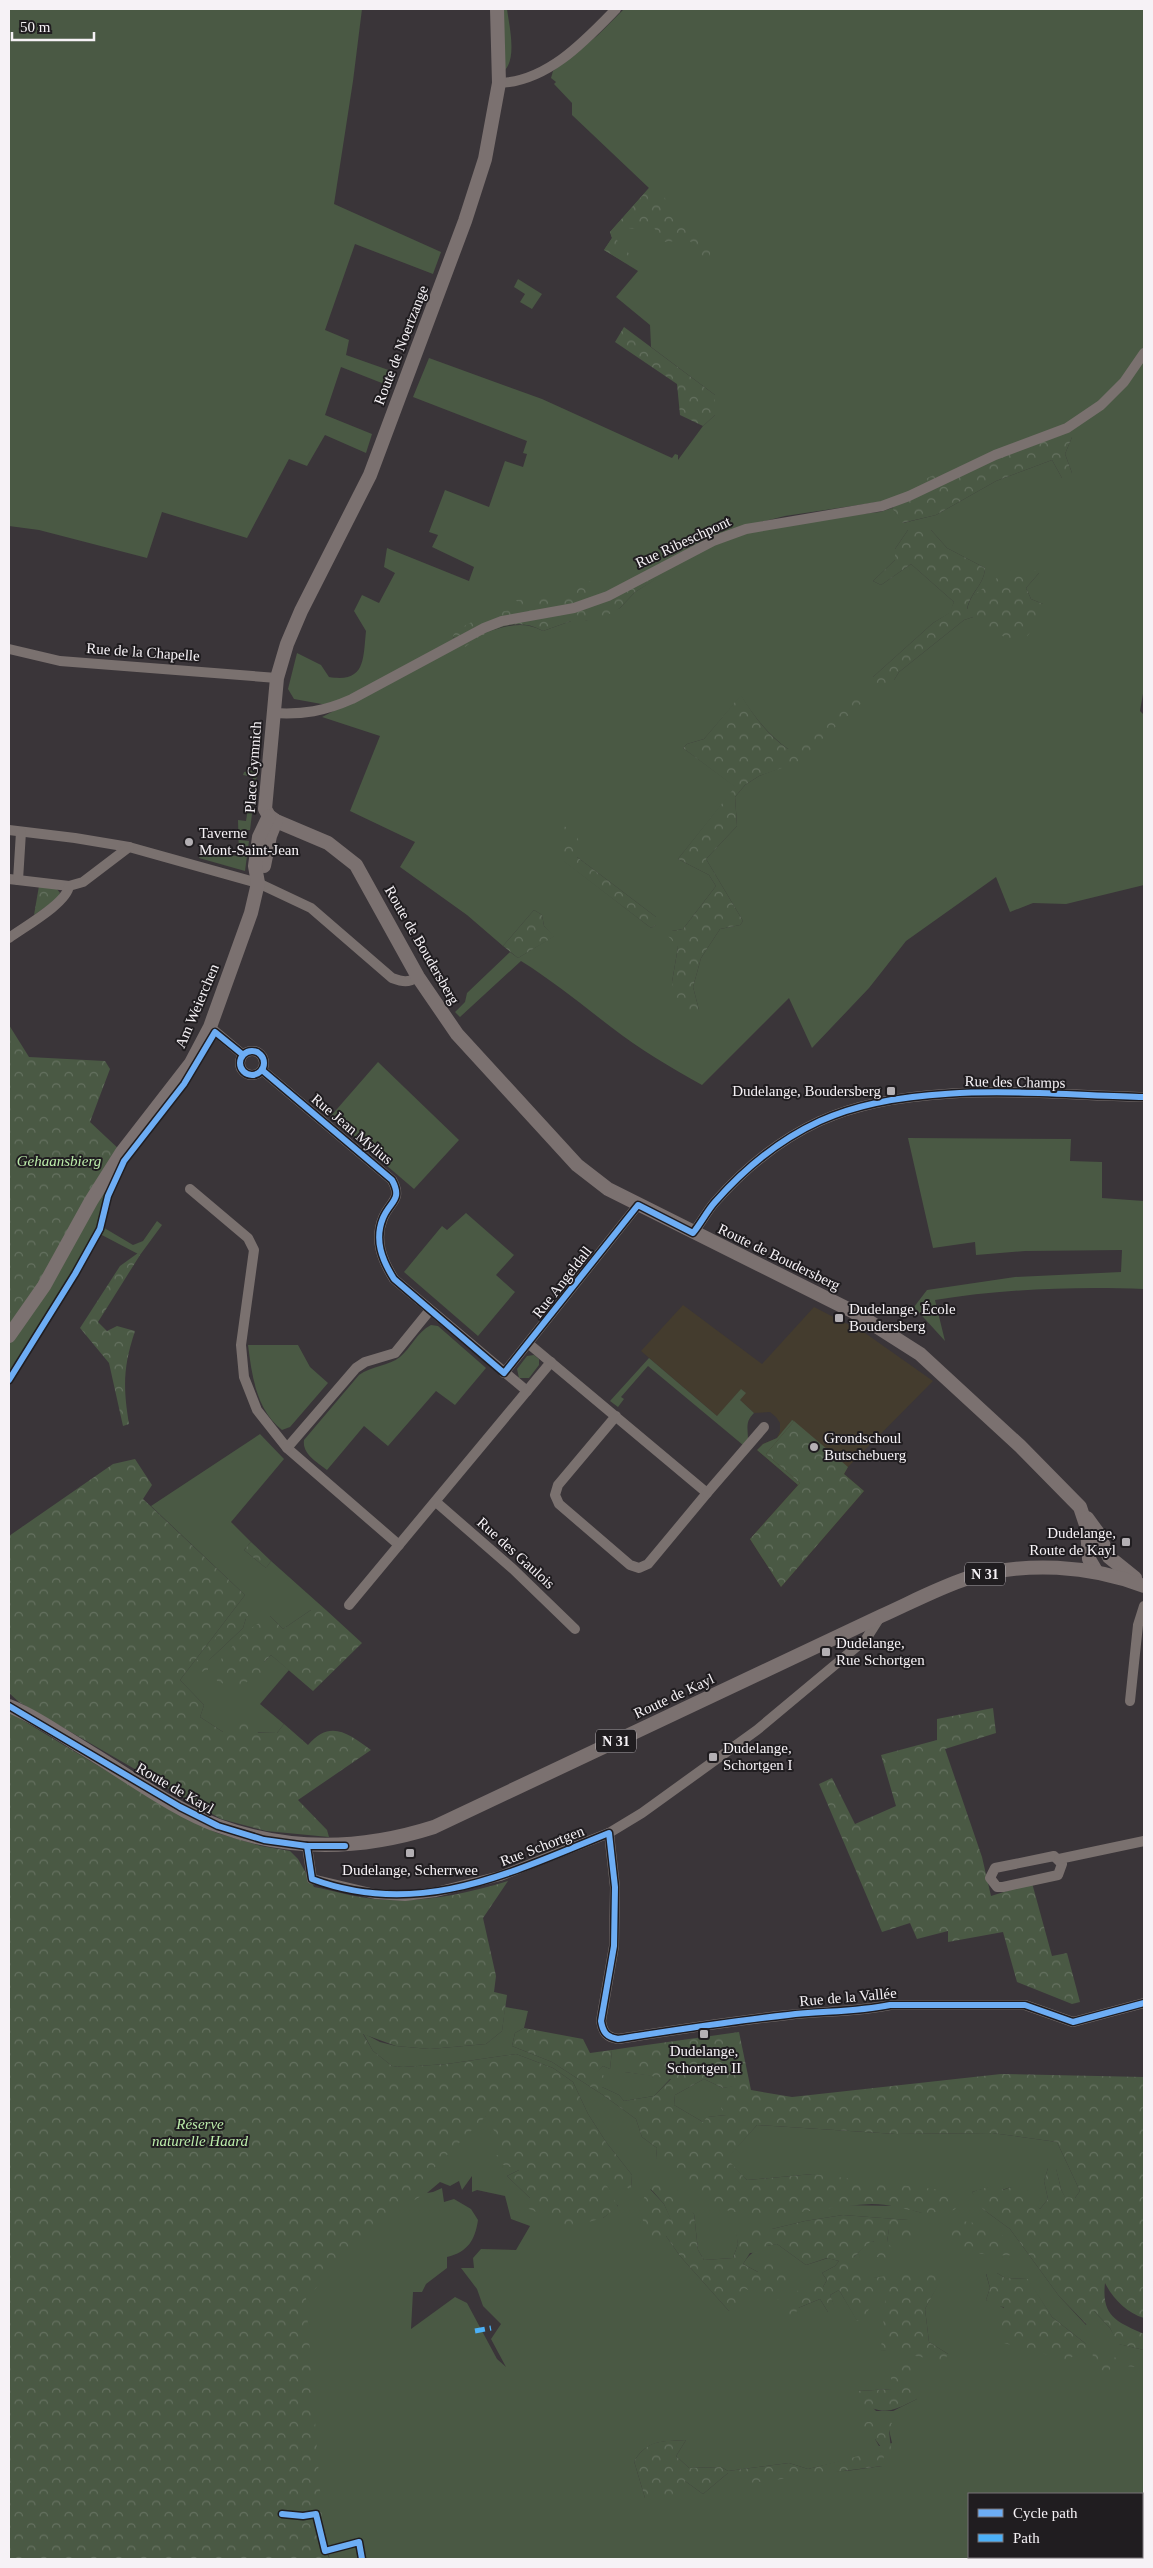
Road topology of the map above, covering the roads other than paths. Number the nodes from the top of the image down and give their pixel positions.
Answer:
1 (497, 9) edge
2 (616, 9) edge
3 (499, 83) junction
4 (1144, 353) edge
5 (9, 649) edge
6 (277, 678) junction
7 (273, 714) junction
8 (272, 819) junction
9 (9, 830) edge
10 (21, 832) junction
11 (129, 847) junction
12 (13, 879) edge
13 (258, 883) junction
14 (69, 886) junction
15 (9, 938) edge
16 (418, 977) junction
17 (210, 1027) junction
18 (242, 1054) junction
19 (262, 1070) junction
20 (1144, 1097) edge
21 (190, 1189) dead end
22 (638, 1205) junction
23 (693, 1233) junction
24 (430, 1310) junction
25 (9, 1336) edge
26 (529, 1344) junction
27 (551, 1362) junction
28 (504, 1373) junction
29 (527, 1391) junction
30 (616, 1416) junction
31 (764, 1427) dead end
32 (286, 1448) junction
33 (707, 1493) junction
34 (436, 1502) junction
35 (1080, 1508) junction
36 (400, 1545) junction
37 (1108, 1554) junction
38 (1096, 1571) junction
39 (1144, 1586) edge
40 (349, 1605) dead end
41 (1144, 1606) edge
42 (881, 1616) junction
43 (575, 1629) dead end
44 (1130, 1701) dead end
45 (9, 1706) edge
46 (609, 1833) junction
47 (1144, 1841) edge
48 (307, 1846) junction
49 (1059, 1859) junction
50 (1144, 2003) edge

1 - 3 main road, Route de Noertzange
2 - 3 street
3 - 6 main road, Route de Noertzange
4 - 7 street, Rue Ribeschpont
5 - 6 street, Rue de la Chapelle
6 - 7 main road, Place Gymnich
7 - 8 main road, Place Gymnich
8 - 13 main road, Place Gymnich
8 - 16 main road, Route de Boudersberg
9 - 10 street
10 - 11 street
10 - 12 street
11 - 13 street
11 - 14 street
12 - 14 street
13 - 16 street
13 - 17 main road, Am Weierchen
14 - 15 street
16 - 22 main road, Route de Boudersberg
17 - 18 street, Rue Jean Mylius
17 - 25 main road, Am Weierchen
18 - 19 street, Rue Jean Mylius
18 - 19 street
19 - 24 street, Rue Jean Mylius
20 - 23 street, Rue des Champs
21 - 32 street
22 - 23 main road, Route de Boudersberg
22 - 26 street, Rue Angeldall
23 - 35 main road, Route de Boudersberg
24 - 28 street, Rue Jean Mylius
24 - 32 street
26 - 27 street
26 - 28 street, Rue Angeldall
27 - 29 street
27 - 30 street
28 - 29 street, Rue Jean Mylius
29 - 34 street
30 - 33 street
30 - 33 street
31 - 33 street
32 - 36 street
34 - 36 street
34 - 43 street, Rue des Gaulois
35 - 37 main road
35 - 38 main road, Route de Boudersberg
36 - 40 street
37 - 38 main road
37 - 39 main road
38 - 39 main road, Route de Kayl / N 31
38 - 42 main road, Route de Kayl / N 31
41 - 44 street
42 - 46 street, Rue Schortgen
42 - 48 main road, Route de Kayl / N 31
45 - 48 main road, Route de Kayl / N 31
46 - 48 street, Rue Schortgen
46 - 50 street, Rue de la Vallée
47 - 49 street
49 - 49 street

